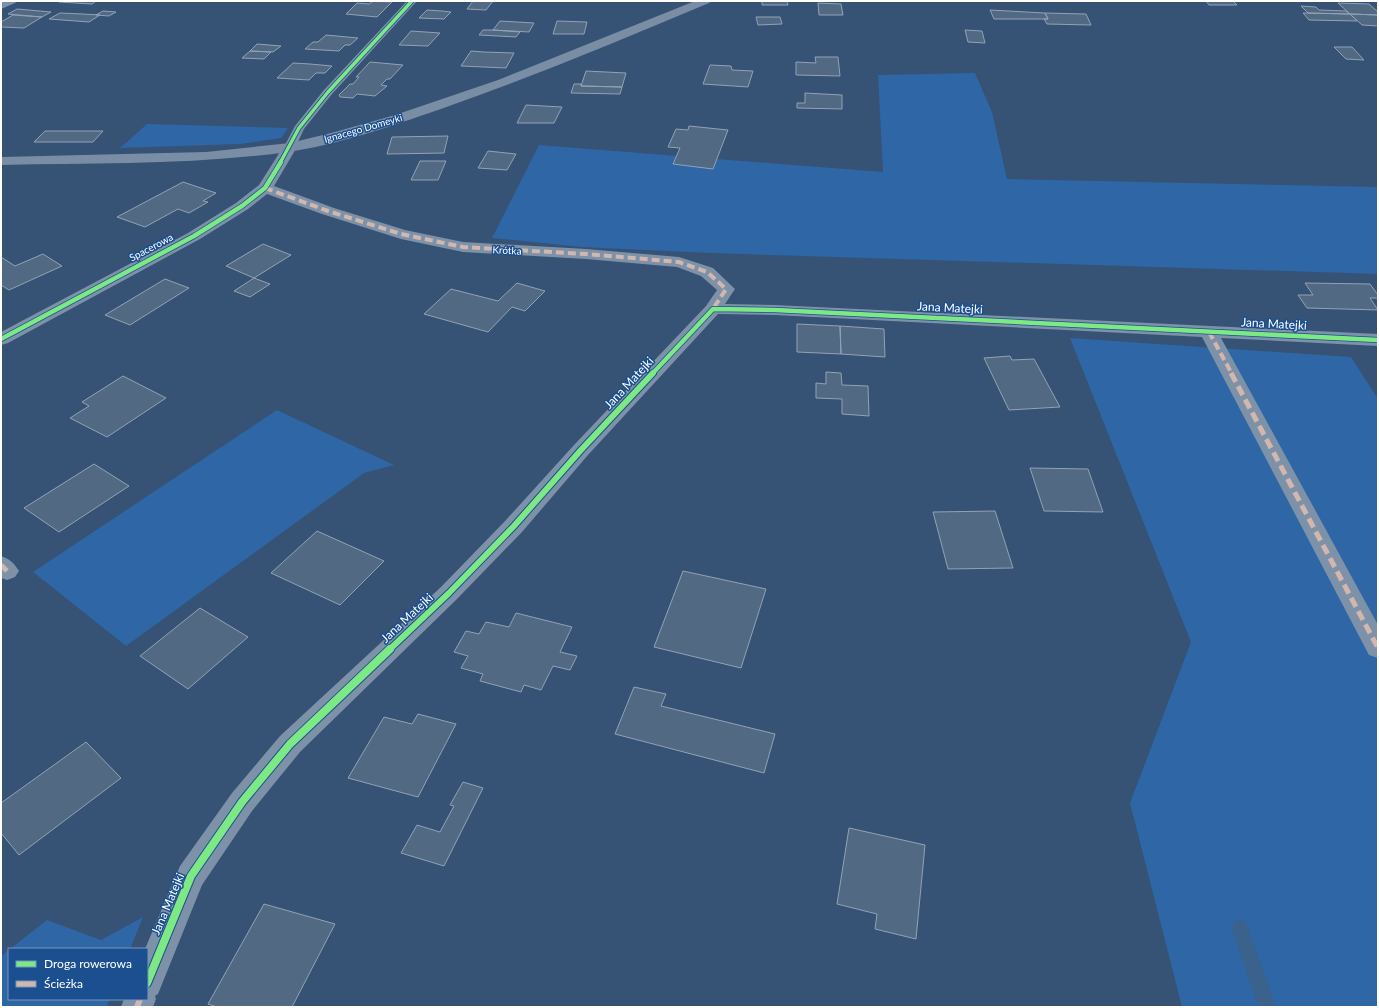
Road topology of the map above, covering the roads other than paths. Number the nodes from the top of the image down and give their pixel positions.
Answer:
1 (11, 1) edge
2 (412, 1) edge
3 (705, 1) edge
4 (1, 6) edge
5 (290, 147) junction
6 (1, 161) edge
7 (265, 188) junction
8 (713, 309) junction
9 (1210, 332) junction
10 (1, 339) edge
11 (1378, 340) edge
12 (1378, 648) edge
13 (148, 981) edge

1 - 4 street
2 - 5 lane
3 - 5 street, Ignacego Domeyki
5 - 6 street, Ignacego Domeyki
5 - 7 street, Spacerowa
7 - 8 street, Krótka
7 - 10 street, Spacerowa
8 - 9 street, Jana Matejki
8 - 13 street, Jana Matejki
9 - 11 street, Jana Matejki
9 - 12 street

